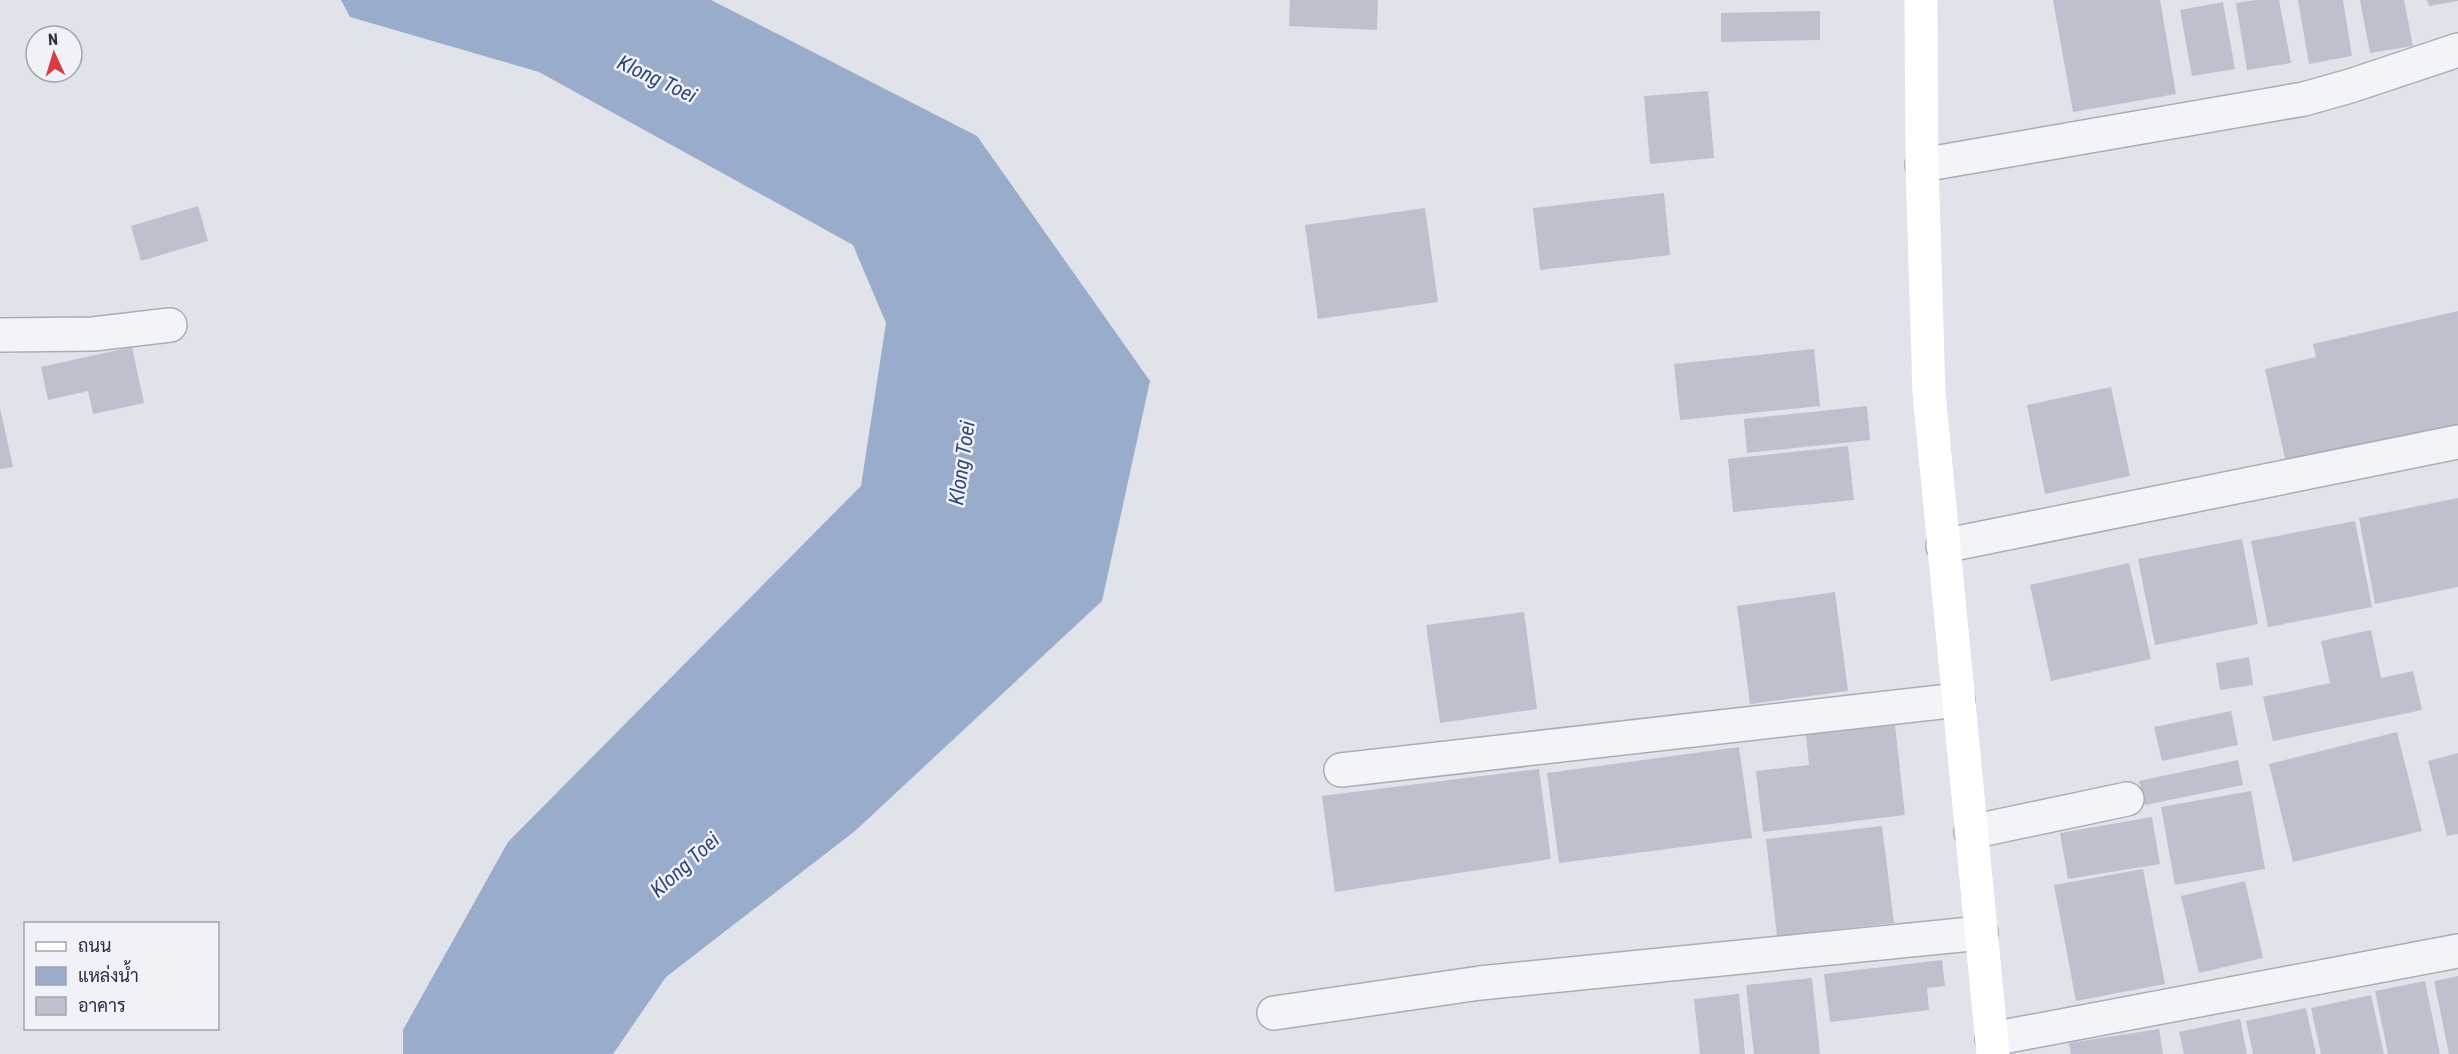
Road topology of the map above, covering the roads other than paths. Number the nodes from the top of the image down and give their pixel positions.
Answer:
1 (1921, 0) edge
2 (2458, 50) edge
3 (1922, 165) junction
4 (170, 325) dead end
5 (0, 335) edge
6 (2457, 448) edge
7 (1943, 546) junction
8 (1958, 700) junction
9 (1341, 770) dead end
10 (2127, 800) dead end
11 (1971, 832) junction
12 (1981, 933) junction
13 (2458, 951) edge
14 (1274, 1013) dead end
15 (1992, 1046) edge

1 - 3 street
2 - 3 street
3 - 7 street
4 - 5 street
6 - 7 street
7 - 8 street
8 - 9 street
8 - 11 street
10 - 11 street
11 - 12 street
12 - 14 street
12 - 15 street
13 - 15 street

